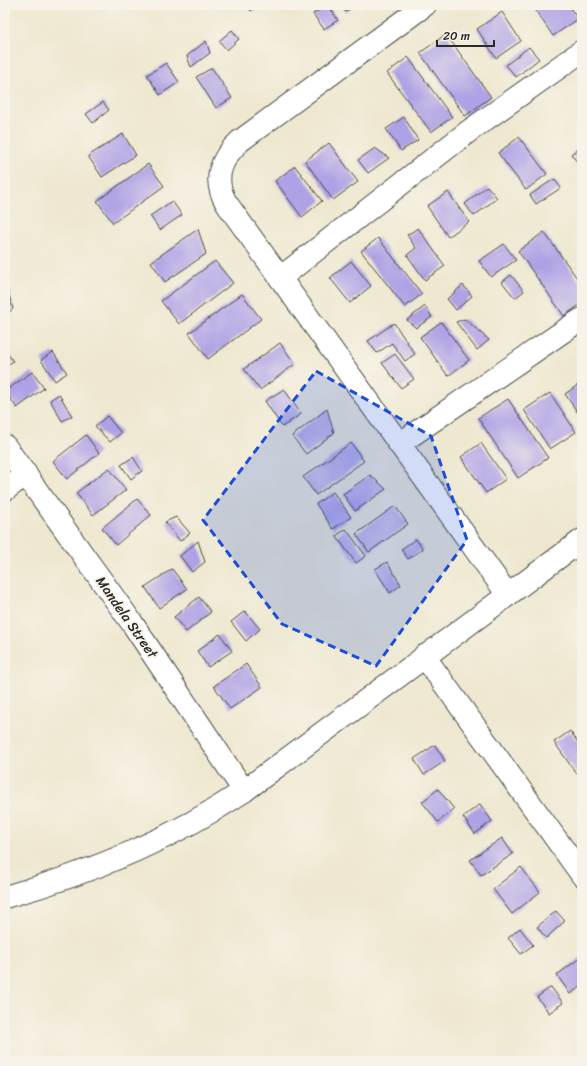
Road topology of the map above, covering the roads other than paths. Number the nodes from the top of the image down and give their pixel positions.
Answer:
1 (425, 5) edge
2 (582, 51) edge
3 (280, 278) junction
4 (582, 319) edge
5 (399, 444) junction
6 (5, 446) edge
7 (26, 474) junction
8 (5, 490) edge
9 (582, 540) edge
10 (508, 595) junction
11 (424, 656) junction
12 (244, 790) junction
13 (582, 875) edge
14 (5, 897) edge

1 - 3 street
2 - 3 street
3 - 5 street
4 - 5 street
5 - 10 street
6 - 7 street, Mandela Street
7 - 8 street
7 - 12 street, Mandela Street
9 - 10 street
10 - 11 street
11 - 12 street
11 - 13 street
12 - 14 street

